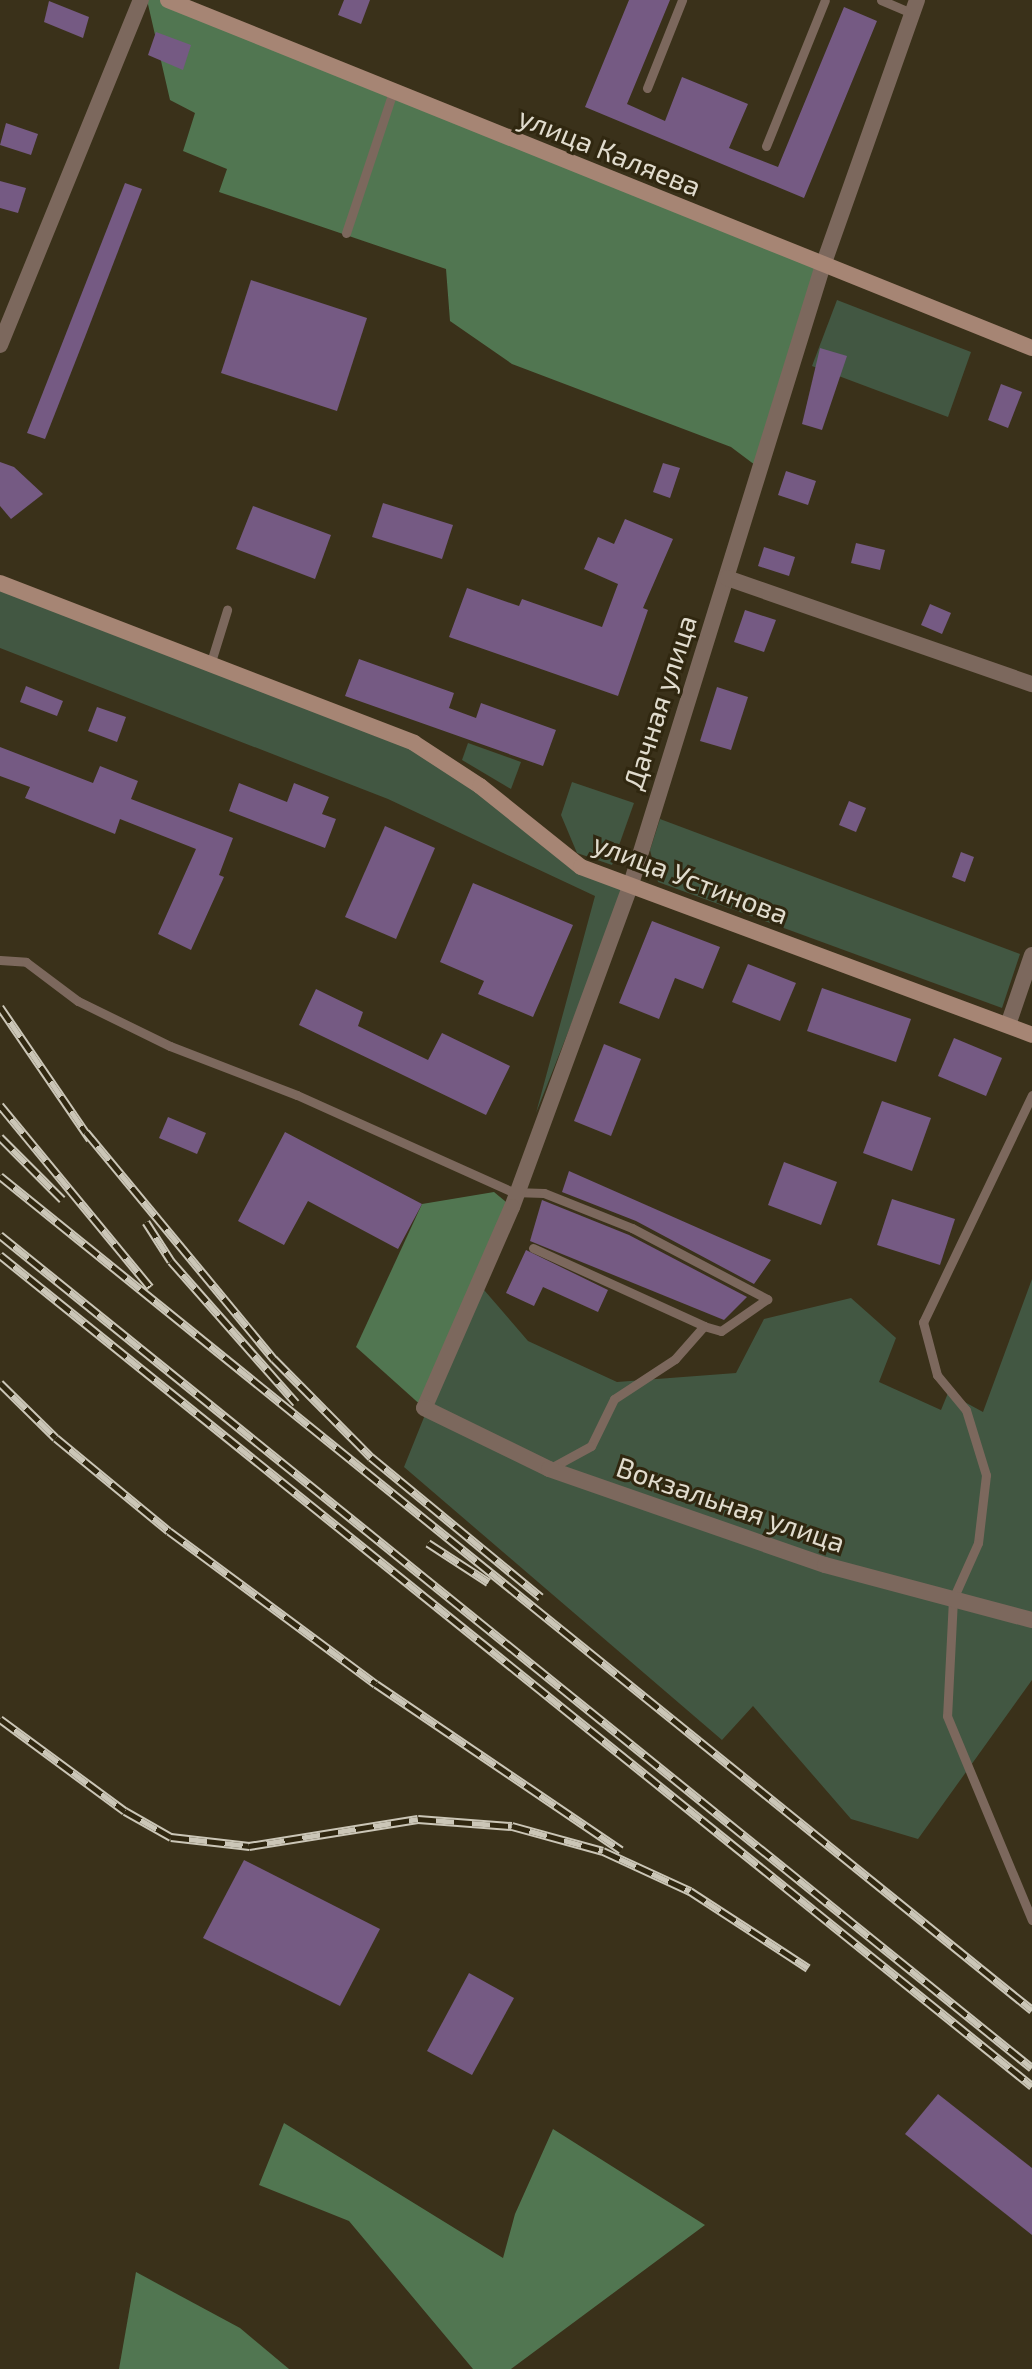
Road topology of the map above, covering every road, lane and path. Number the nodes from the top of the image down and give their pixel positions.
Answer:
1 (141, 0) edge
2 (168, 0) edge
3 (682, 0) edge
4 (825, 0) edge
5 (881, 0) edge
6 (914, 6) edge
7 (647, 88) dead end
8 (393, 92) junction
9 (766, 146) dead end
10 (346, 233) dead end
11 (823, 265) junction
12 (0, 345) edge
13 (1032, 348) edge
14 (727, 578) junction
15 (0, 583) edge
16 (227, 610) dead end
17 (210, 665) junction
18 (1032, 684) edge
19 (631, 884) junction
20 (1032, 955) edge
21 (0, 960) edge
22 (1008, 1025) junction
23 (1032, 1035) edge
24 (1032, 1095) edge
25 (513, 1192) junction
26 (533, 1248) dead end
27 (704, 1326) junction
28 (424, 1408) joint
29 (549, 1469) junction
30 (953, 1599) junction
31 (1032, 1620) edge
32 (1032, 1920) edge

1 - 12 street
2 - 8 street, улица Каляева
3 - 7 lane
4 - 9 lane
5 - 6 lane
6 - 11 street, Дачная улица
8 - 10 lane
8 - 11 street, улица Каляева
11 - 13 street, улица Каляева
11 - 14 street, Дачная улица
14 - 18 street
14 - 19 street, Дачная улица
15 - 17 street, улица Устинова
16 - 17 lane
17 - 19 street, улица Устинова
19 - 22 street, улица Устинова
19 - 25 street, Дачная улица
20 - 22 street
21 - 25 lane
22 - 23 street, улица Устинова
24 - 30 lane
25 - 27 lane
25 - 28 street, Дачная улица
26 - 27 lane
27 - 29 lane
28 - 29 street, Вокзальная улица
29 - 30 street, Вокзальная улица
30 - 31 street, Вокзальная улица
30 - 32 lane

